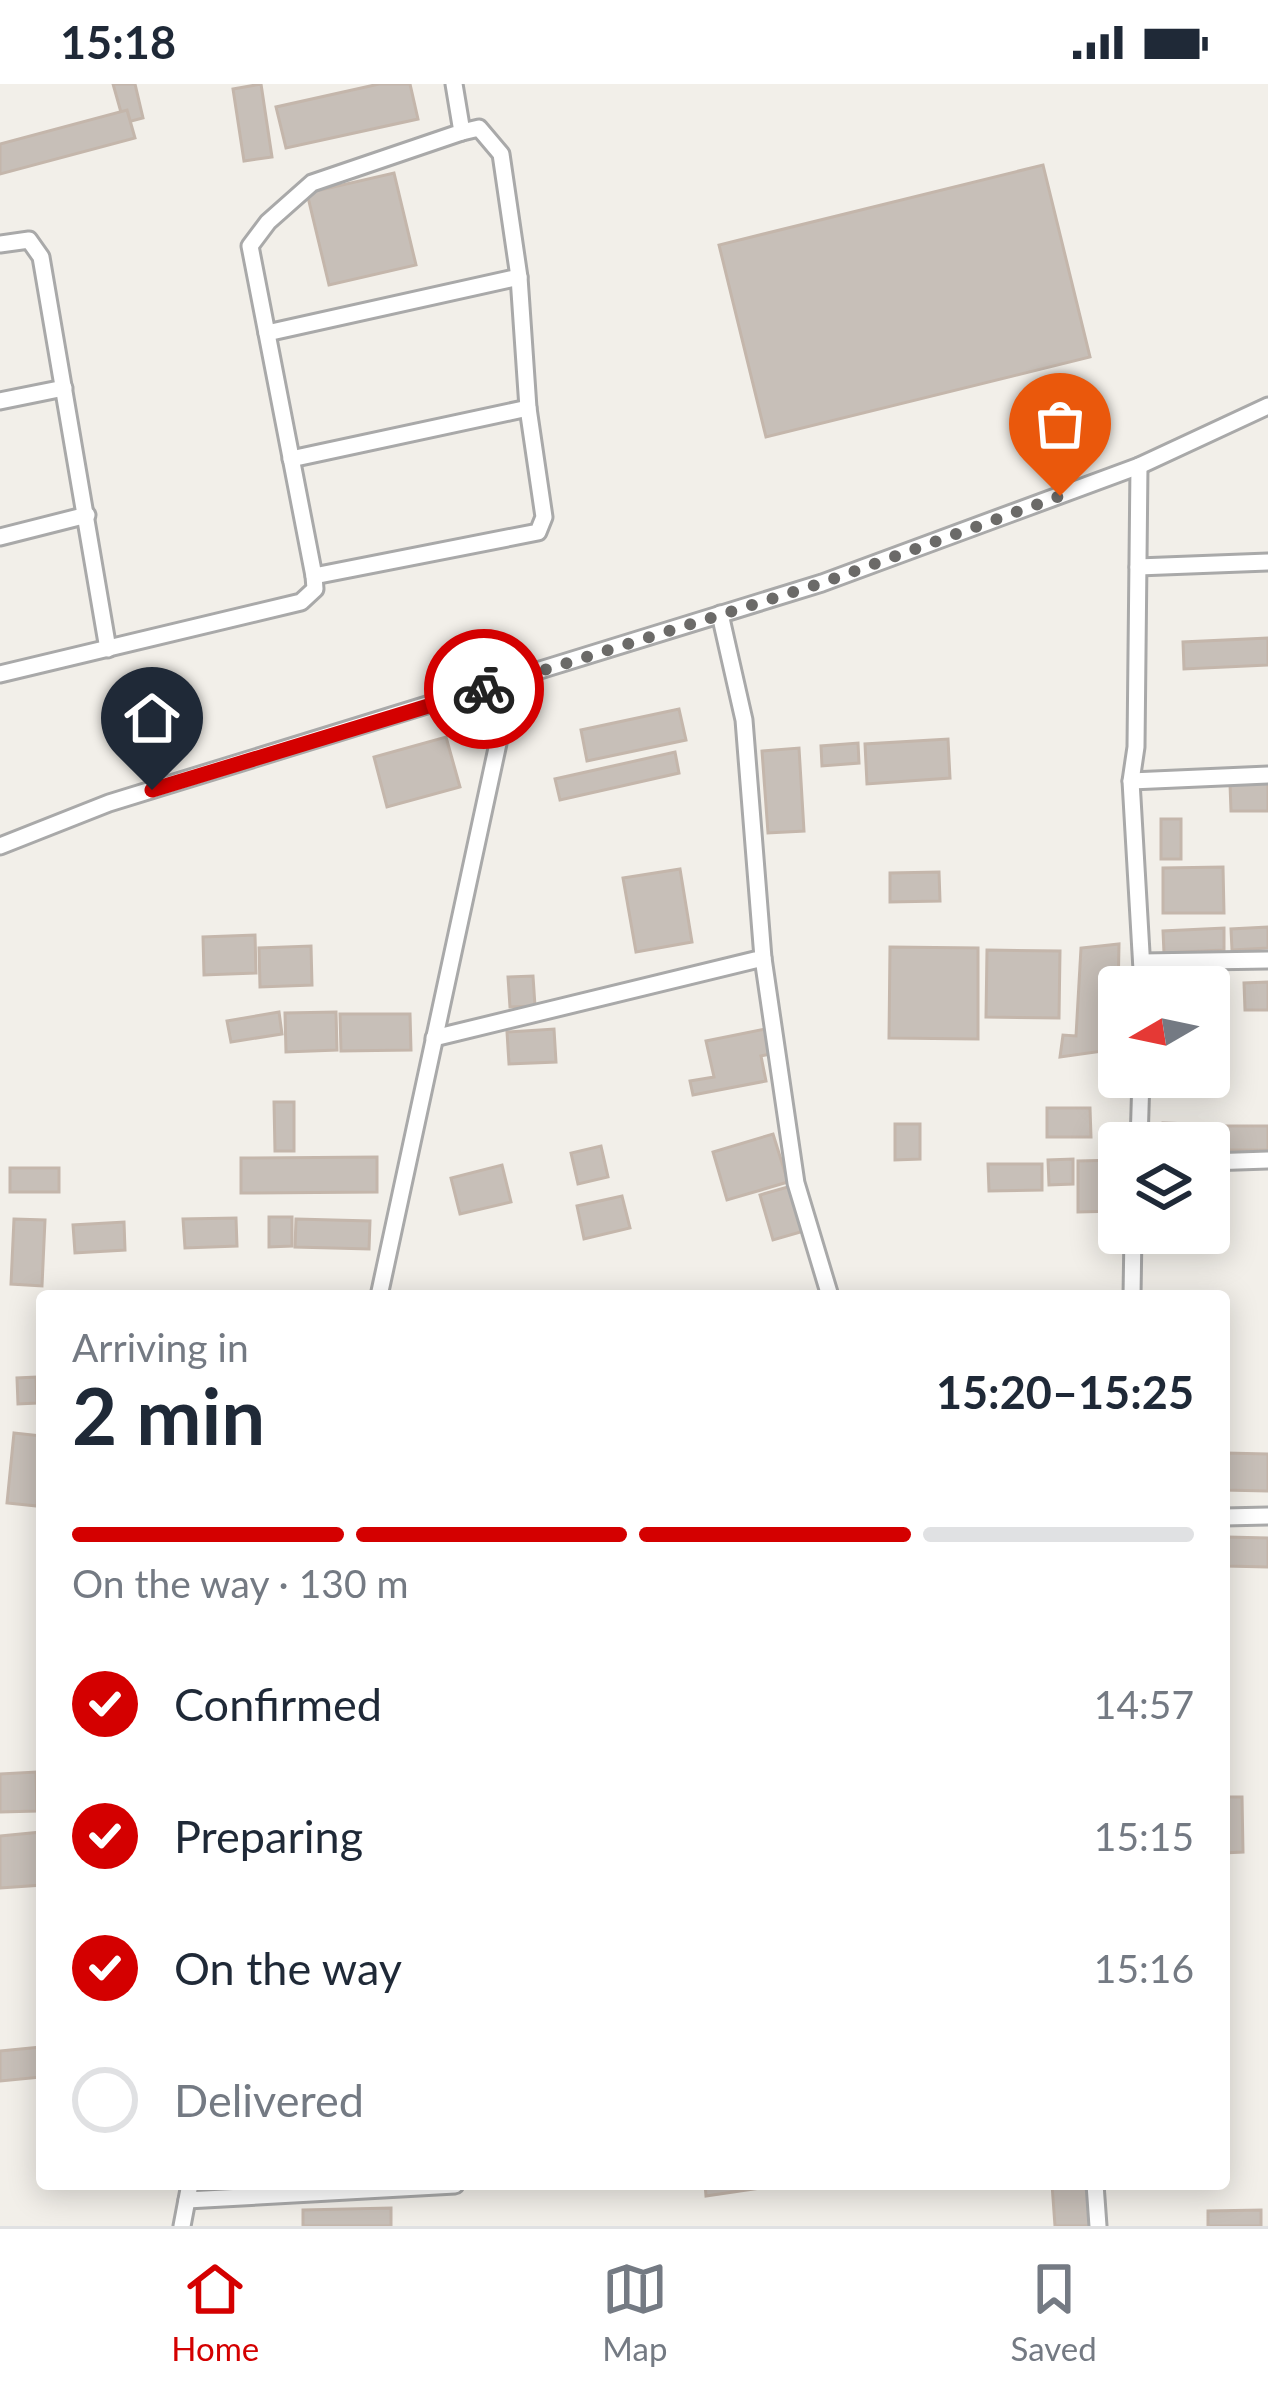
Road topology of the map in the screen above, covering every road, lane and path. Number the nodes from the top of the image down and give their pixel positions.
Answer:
1 (454, 84) edge
2 (462, 133) junction
3 (0, 244) edge
4 (519, 277) junction
5 (267, 333) junction
6 (64, 388) junction
7 (0, 401) edge
8 (1268, 406) edge
9 (528, 408) junction
10 (291, 459) junction
11 (1139, 466) junction
12 (86, 515) junction
13 (0, 537) edge
14 (1268, 562) edge
15 (1138, 567) junction
16 (314, 576) junction
17 (720, 614) junction
18 (108, 649) junction
19 (0, 674) edge
20 (495, 685) junction
21 (1268, 775) edge
22 (1131, 782) junction
23 (0, 846) edge
24 (763, 958) junction
25 (1268, 960) edge
26 (1142, 962) junction
27 (1142, 966) edge
28 (434, 1038) junction
29 (1268, 1160) edge
30 (1230, 1161) edge
31 (1133, 1254) edge
32 (381, 1290) edge
33 (828, 1290) edge
34 (1132, 1290) edge
35 (1268, 1516) edge
36 (1230, 1517) edge
37 (255, 2190) edge
38 (1096, 2190) edge
39 (188, 2192) edge
40 (182, 2226) edge
41 (1099, 2226) edge

1 - 2 street
2 - 4 street
2 - 5 street
3 - 6 street
4 - 5 street
4 - 9 street
5 - 10 street
6 - 7 street
6 - 12 street
8 - 11 street
9 - 10 street
9 - 16 street
10 - 16 street
11 - 15 street
11 - 17 street
12 - 13 street
12 - 18 street
14 - 15 street
15 - 22 street
16 - 18 street
17 - 20 street
17 - 24 street
18 - 19 street
20 - 23 street
20 - 28 street
21 - 22 street
22 - 26 street
24 - 28 street
24 - 33 street
25 - 26 street
26 - 27 street
28 - 32 street
29 - 30 street
31 - 34 street
35 - 36 street
37 - 39 street
38 - 41 street
39 - 40 street

